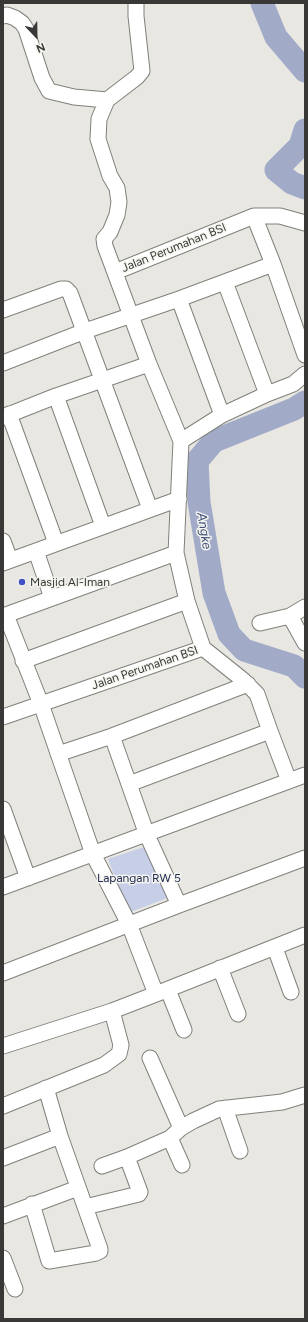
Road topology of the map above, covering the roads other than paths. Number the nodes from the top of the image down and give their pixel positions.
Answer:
1 (136, 3) edge
2 (3, 16) edge
3 (107, 100) junction
4 (254, 216) junction
5 (305, 223) edge
6 (273, 264) junction
7 (115, 272) junction
8 (225, 282) junction
9 (179, 299) junction
10 (3, 310) edge
11 (132, 315) junction
12 (85, 331) junction
13 (305, 355) edge
14 (3, 363) edge
15 (149, 364) junction
16 (305, 374) edge
17 (104, 380) junction
18 (266, 394) junction
19 (56, 396) junction
20 (222, 415) junction
21 (6, 416) edge
22 (181, 441) junction
23 (179, 499) junction
24 (150, 509) junction
25 (103, 526) junction
26 (3, 541) edge
27 (56, 543) junction
28 (36, 551) junction
29 (176, 553) junction
30 (6, 562) edge
31 (52, 598) junction
32 (187, 601) junction
33 (305, 608) edge
34 (4, 616) edge
35 (290, 616) junction
36 (260, 623) dead end
37 (305, 642) edge
38 (203, 648) junction
39 (23, 661) junction
40 (248, 684) junction
41 (41, 704) junction
42 (3, 717) edge
43 (270, 731) junction
44 (112, 736) junction
45 (58, 754) junction
46 (305, 775) edge
47 (289, 781) junction
48 (129, 784) junction
49 (3, 810) edge
50 (147, 835) junction
51 (93, 854) junction
52 (305, 858) edge
53 (28, 878) junction
54 (3, 887) edge
55 (179, 905) junction
56 (129, 924) junction
57 (305, 935) edge
58 (275, 948) junction
59 (220, 968) junction
60 (3, 972) edge
61 (162, 992) junction
62 (292, 992) dead end
63 (112, 1011) junction
64 (238, 1014) dead end
65 (184, 1030) dead end
66 (3, 1046) edge
67 (150, 1058) dead end
68 (46, 1088) junction
69 (305, 1095) edge
70 (3, 1106) edge
71 (225, 1108) junction
72 (176, 1133) junction
73 (60, 1136) junction
74 (240, 1151) dead end
75 (128, 1157) junction
76 (3, 1158) edge
77 (182, 1165) dead end
78 (102, 1166) dead end
79 (78, 1188) junction
80 (32, 1204) junction
81 (85, 1207) junction
82 (3, 1216) edge
83 (3, 1258) edge
84 (14, 1289) dead end

1 - 3 street
2 - 3 street
3 - 7 street
4 - 5 street, Jalan Perumahan BSI
4 - 6 street
4 - 7 street, Jalan Perumahan BSI
6 - 8 street
6 - 13 street
7 - 11 street, Jalan Perumahan BSI
8 - 9 street
8 - 18 street
9 - 11 street
9 - 20 street
10 - 12 street
11 - 12 street
11 - 15 street, Jalan Perumahan BSI
12 - 14 street
12 - 17 street
15 - 17 street
15 - 22 street, Jalan Perumahan BSI
16 - 18 street
17 - 19 street
17 - 24 street
18 - 20 street
19 - 21 street
19 - 25 street
20 - 22 street
21 - 27 street
22 - 23 street, Jalan Perumahan BSI
23 - 24 street
23 - 29 street, Jalan Perumahan BSI
24 - 25 street
25 - 27 street
26 - 30 street
27 - 28 street
28 - 30 street
28 - 31 street
29 - 31 street
29 - 32 street, Jalan Perumahan BSI
31 - 34 street
32 - 38 street, Jalan Perumahan BSI
32 - 39 street
33 - 35 street
34 - 39 street
35 - 36 street
35 - 37 street
38 - 40 street
38 - 41 street, Jalan Perumahan BSI
39 - 41 street
40 - 43 street
40 - 44 street
41 - 42 street, Jalan Perumahan BSI
41 - 45 street
43 - 47 street
43 - 48 street
44 - 45 street
44 - 48 street
45 - 51 street
46 - 47 street
47 - 50 street
48 - 50 street
49 - 53 street
50 - 51 street
50 - 55 street
51 - 53 street
51 - 56 street
52 - 55 street
53 - 54 street
55 - 56 street
56 - 60 street
56 - 61 street
57 - 58 street
58 - 59 street
58 - 62 street
59 - 61 street
59 - 64 street
61 - 63 street
61 - 65 street
63 - 66 street
63 - 68 street
67 - 72 street
68 - 70 street
68 - 73 street
69 - 71 street
71 - 72 street
71 - 74 street
72 - 75 street
72 - 77 street
73 - 76 street
73 - 79 street
75 - 78 street
75 - 81 street
79 - 80 street
79 - 81 street
80 - 81 street
80 - 82 street
83 - 84 street

